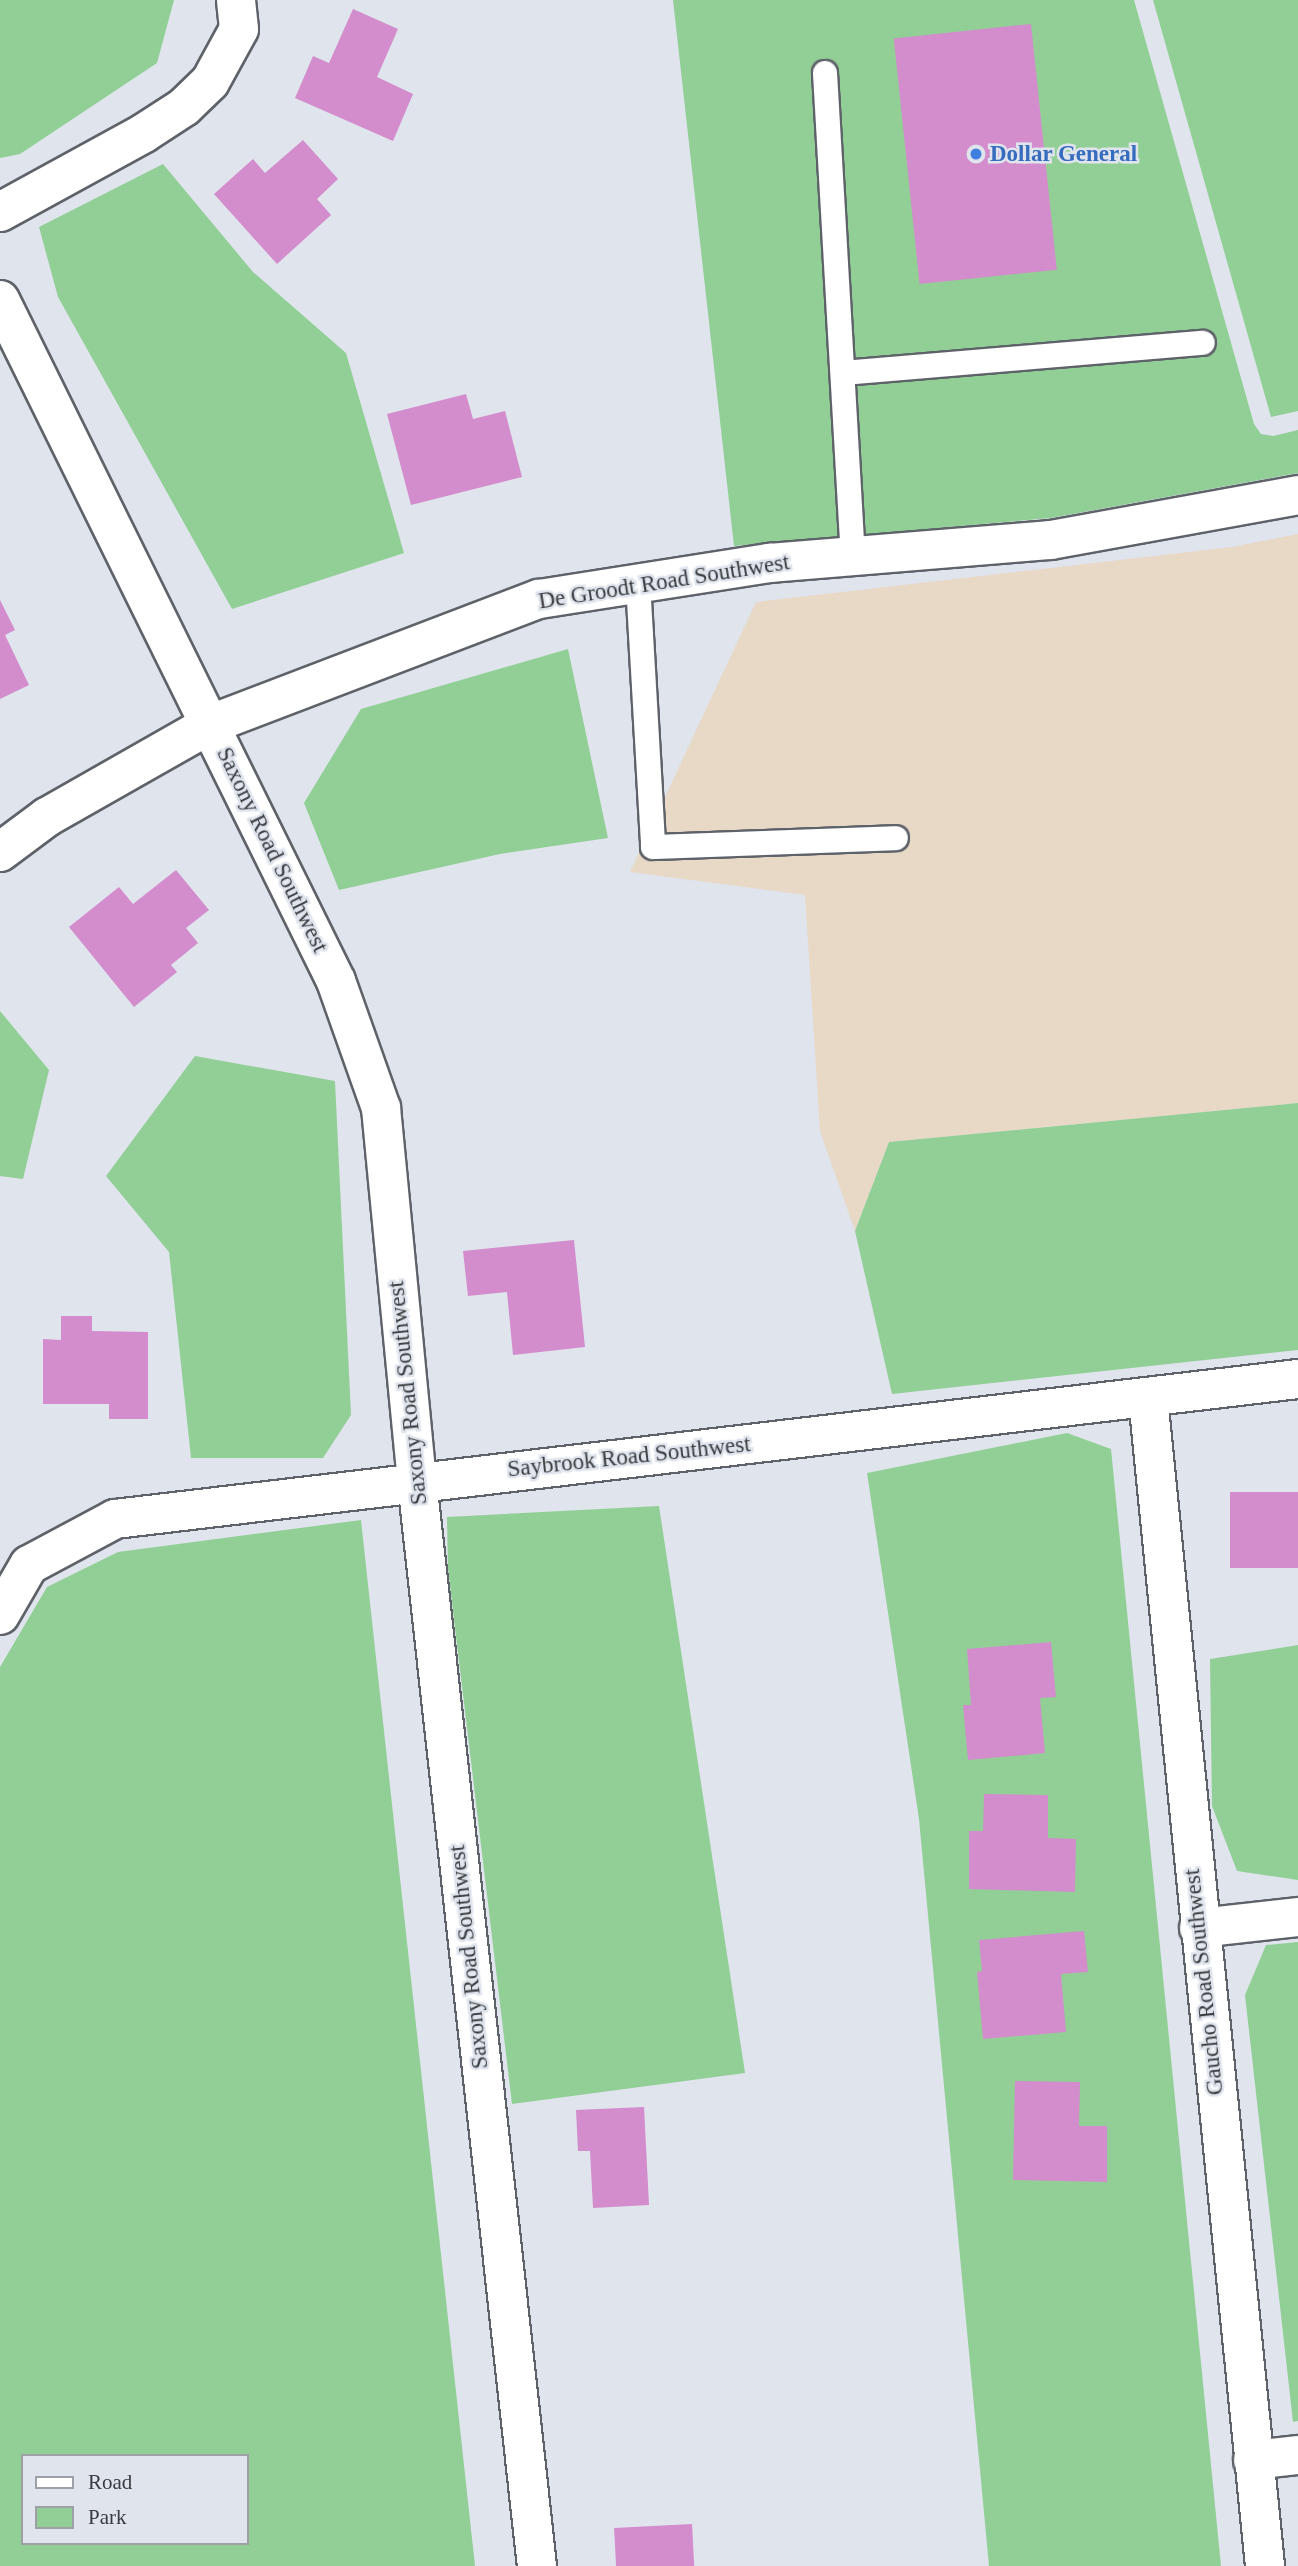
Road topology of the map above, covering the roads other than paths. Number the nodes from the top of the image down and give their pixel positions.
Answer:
1 (236, 0) edge
2 (825, 73) dead end
3 (0, 212) edge
4 (0, 300) edge
5 (1203, 343) dead end
6 (843, 373) junction
7 (1298, 495) edge
8 (853, 556) junction
9 (638, 583) junction
10 (211, 724) junction
11 (896, 838) dead end
12 (0, 852) edge
13 (1298, 1379) edge
14 (1148, 1398) junction
15 (417, 1481) junction
16 (0, 1615) edge
17 (1298, 1917) edge
18 (1199, 1928) junction
19 (1298, 2455) edge
20 (1253, 2460) junction
21 (537, 2566) edge
22 (1265, 2566) edge

1 - 3 street
2 - 6 lane
4 - 10 street, Saxony Road Southwest
5 - 6 lane
6 - 8 lane
7 - 8 street, De Groodt Road Southwest
8 - 9 street, De Groodt Road Southwest
9 - 10 street, De Groodt Road Southwest
9 - 11 lane
10 - 12 street, De Groodt Road Southwest
10 - 15 street, Saxony Road Southwest
13 - 14 street, Saybrook Road Southwest
14 - 15 street, Saybrook Road Southwest
14 - 18 street, Gaucho Road Southwest
15 - 16 street, Saybrook Road Southwest
15 - 21 street, Saxony Road Southwest
17 - 18 street
18 - 20 street, Gaucho Road Southwest
19 - 20 street
20 - 22 street, Gaucho Road Southwest

